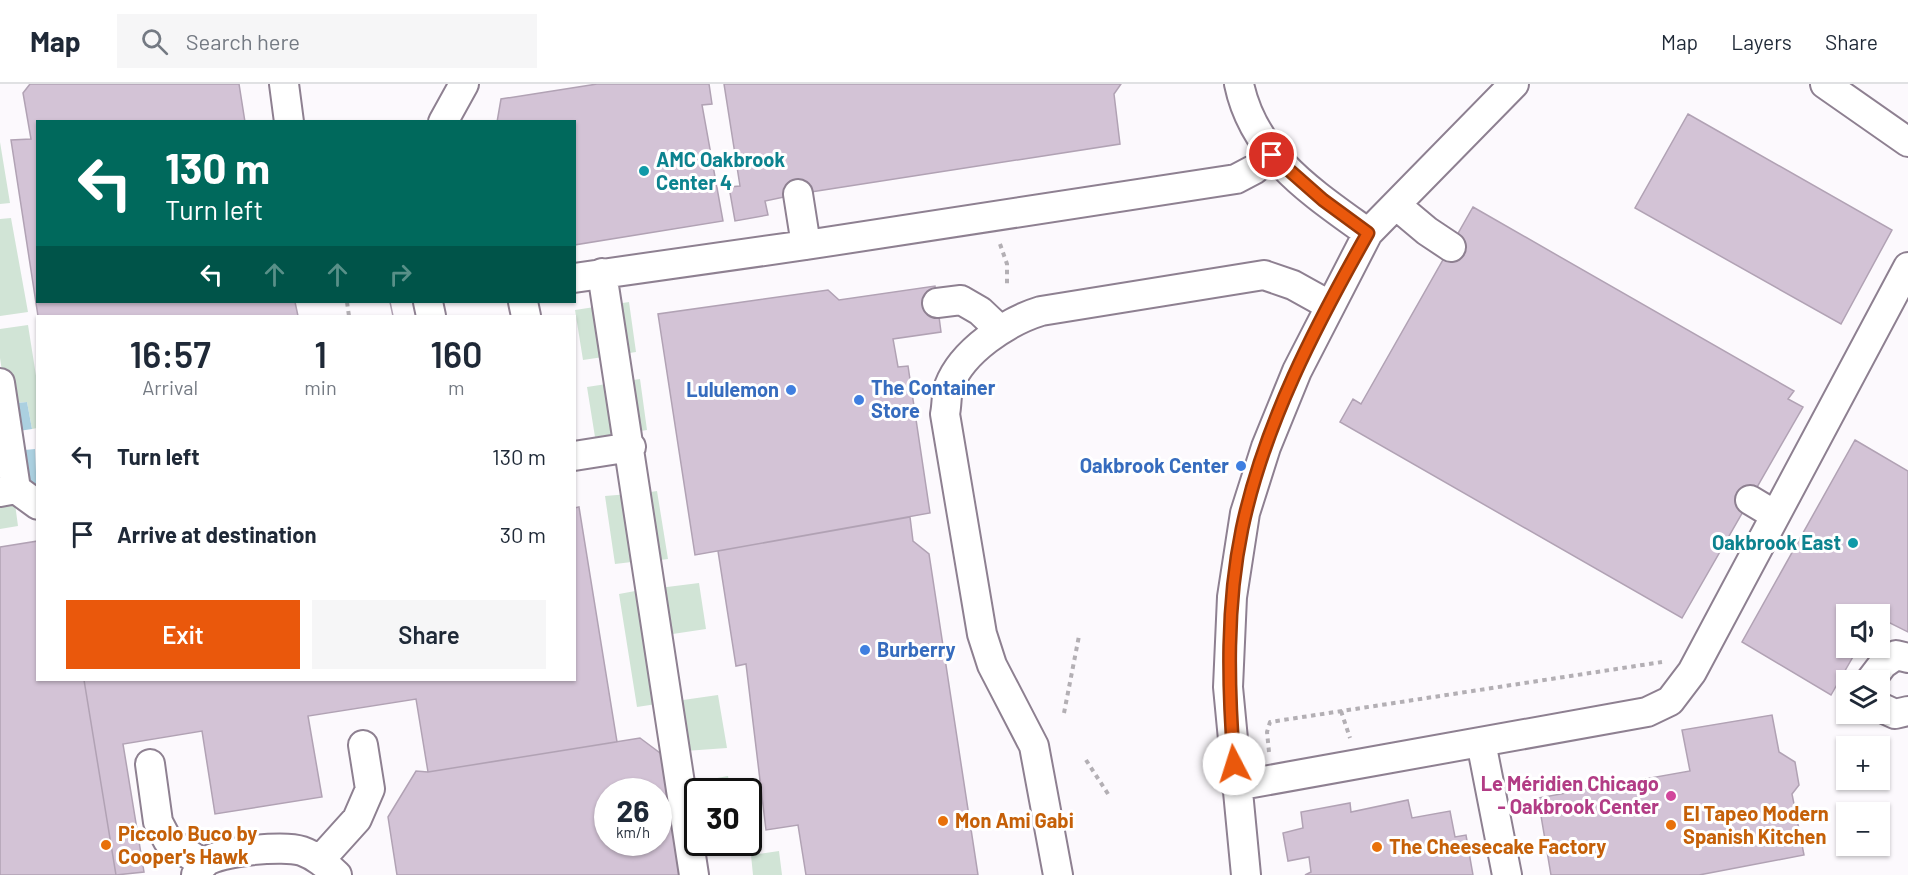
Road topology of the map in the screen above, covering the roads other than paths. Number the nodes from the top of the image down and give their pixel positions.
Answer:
1 (284, 84) edge
2 (464, 84) edge
3 (1239, 84) edge
4 (1514, 84) edge
5 (1825, 84) edge
6 (289, 120) edge
7 (444, 120) edge
8 (1908, 142) edge
9 (1272, 155) junction
10 (798, 194) dead end
11 (1396, 205) junction
12 (1368, 233) junction
13 (806, 245) junction
14 (1451, 247) dead end
15 (1908, 267) edge
16 (602, 273) junction
17 (576, 278) edge
18 (937, 303) dead end
19 (1329, 305) junction
20 (999, 330) junction
21 (0, 383) edge
22 (631, 447) junction
23 (576, 456) edge
24 (18, 495) edge
25 (1750, 500) dead end
26 (1775, 515) junction
27 (1908, 658) edge
28 (1878, 670) edge
29 (1908, 711) edge
30 (1890, 712) edge
31 (1481, 742) junction
32 (363, 745) dead end
33 (150, 765) dead end
34 (1236, 786) junction
35 (328, 868) edge
36 (200, 869) edge
37 (694, 875) edge
38 (1058, 875) edge
39 (1246, 875) edge
40 (1507, 875) edge

1 - 6 street
2 - 7 street
3 - 9 street
4 - 11 street
5 - 8 street
9 - 12 street
9 - 13 street
10 - 13 street
11 - 12 street
11 - 14 street
12 - 19 street
13 - 16 street
15 - 26 street
16 - 17 street
16 - 22 street
18 - 20 street
19 - 20 street
19 - 34 street
20 - 38 street
21 - 24 street
22 - 23 street
22 - 37 street
25 - 26 street
26 - 31 street
27 - 28 street
29 - 30 street
31 - 34 street
31 - 40 street
32 - 35 street
33 - 36 street
34 - 39 street
35 - 36 street

